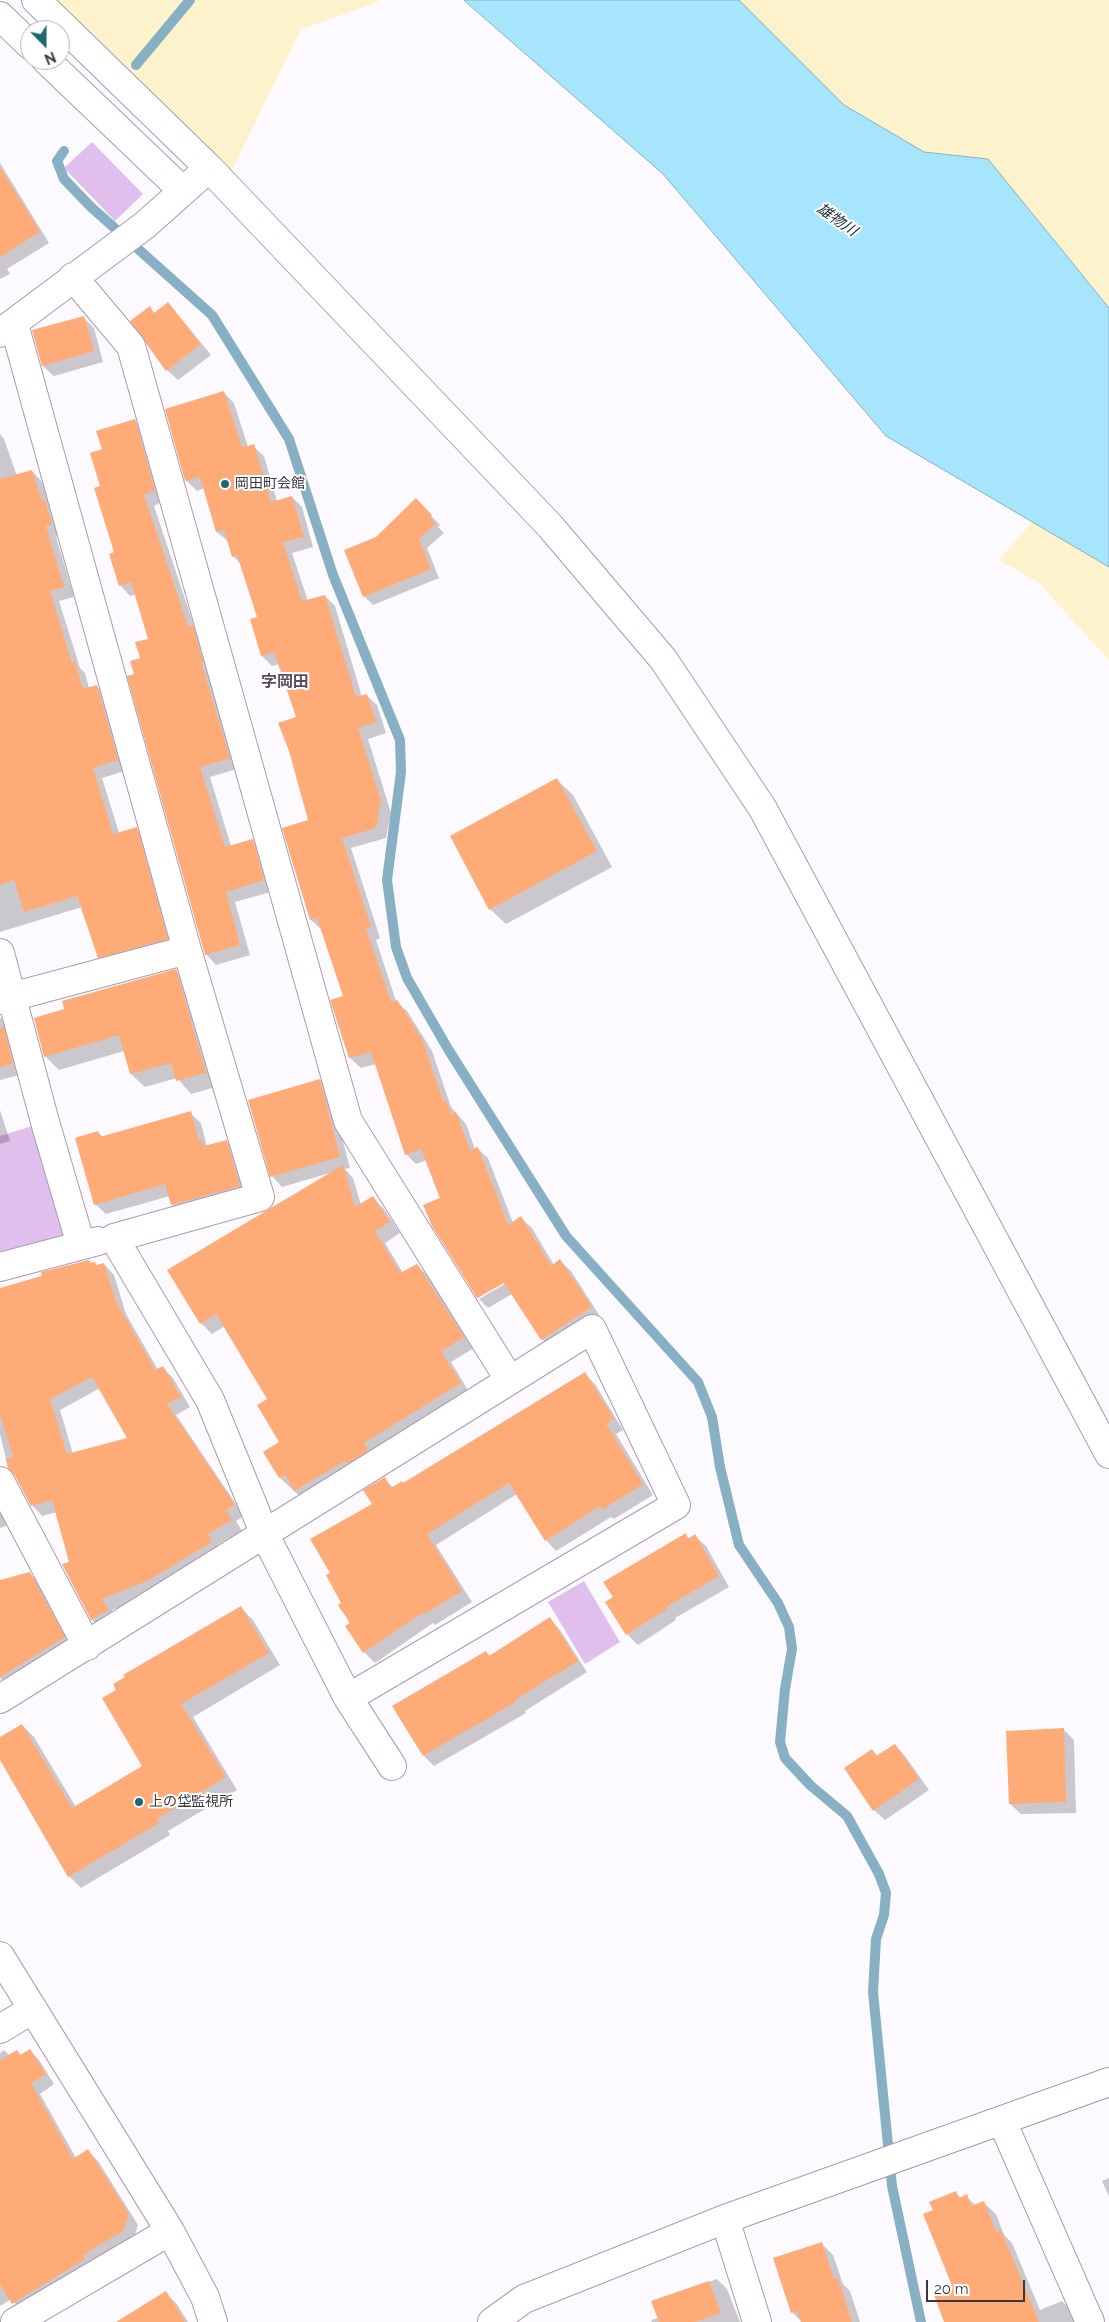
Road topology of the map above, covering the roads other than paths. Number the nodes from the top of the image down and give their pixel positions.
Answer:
1 (36, 0) edge
2 (0, 16) edge
3 (20, 35) edge
4 (57, 70) edge
5 (209, 168) junction
6 (183, 190) junction
7 (73, 277) junction
8 (7, 328) edge
9 (187, 950) junction
10 (0, 954) edge
11 (6, 998) edge
12 (114, 1238) junction
13 (81, 1245) junction
14 (0, 1267) edge
15 (508, 1380) junction
16 (1109, 1454) edge
17 (0, 1481) edge
18 (265, 1535) junction
19 (88, 1646) junction
20 (348, 1698) junction
21 (0, 1700) edge
22 (392, 1766) dead end
23 (0, 1956) edge
24 (33, 2009) junction
25 (0, 2029) edge
26 (1109, 2082) edge
27 (1002, 2121) junction
28 (725, 2219) junction
29 (170, 2231) junction
30 (528, 2310) edge
31 (15, 2322) edge
32 (213, 2322) edge
33 (492, 2322) edge
34 (757, 2322) edge
35 (1090, 2322) edge

1 - 5 street
2 - 3 street
4 - 6 street
5 - 6 street
5 - 16 street
6 - 7 street
7 - 8 street
7 - 15 street
8 - 9 street
9 - 11 street
9 - 12 street
10 - 11 street
11 - 13 street
12 - 13 street
12 - 18 street
13 - 14 street
15 - 18 street
15 - 20 street
17 - 19 street
18 - 19 street
18 - 20 street
19 - 21 street
20 - 22 street
23 - 24 street
24 - 25 street
24 - 29 street
26 - 27 street
27 - 28 street
27 - 35 street
28 - 30 street
28 - 34 street
29 - 31 street
29 - 32 street
30 - 33 street

